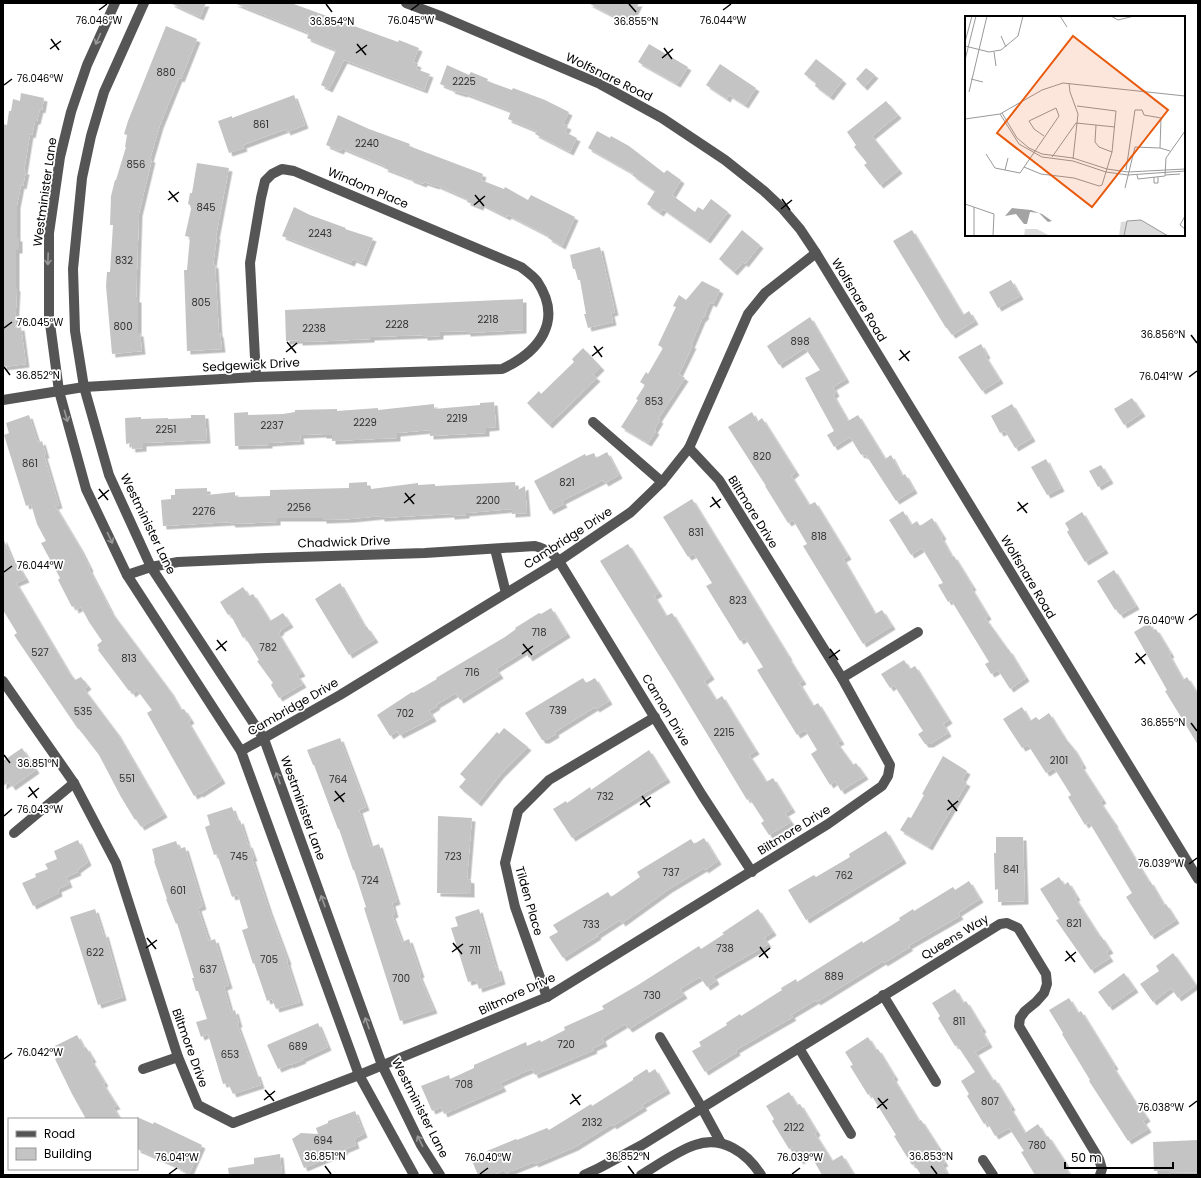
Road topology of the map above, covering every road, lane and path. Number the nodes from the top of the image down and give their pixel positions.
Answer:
1 (114, 3) edge
2 (144, 3) edge
3 (406, 3) edge
4 (816, 253) junction
5 (502, 369) joint
6 (256, 377) junction
7 (84, 387) junction
8 (59, 391) junction
9 (3, 400) edge
10 (593, 422) dead end
11 (689, 448) junction
12 (662, 482) junction
13 (495, 549) junction
14 (559, 560) junction
15 (152, 567) junction
16 (127, 575) junction
17 (506, 593) junction
18 (918, 632) dead end
19 (842, 678) junction
20 (3, 681) edge
21 (655, 717) junction
22 (264, 739) junction
23 (241, 751) junction
24 (74, 783) junction
25 (14, 834) dead end
26 (752, 872) junction
27 (1198, 879) edge
28 (883, 995) junction
29 (547, 997) junction
30 (660, 1037) dead end
31 (799, 1048) junction
32 (178, 1057) junction
33 (382, 1065) junction
34 (143, 1069) dead end
35 (359, 1075) junction
36 (936, 1082) dead end
37 (702, 1108) junction
38 (852, 1134) dead end
39 (720, 1143) junction
40 (983, 1160) dead end
41 (601, 1172) edge
42 (414, 1175) edge
43 (440, 1175) edge
44 (584, 1175) edge
45 (641, 1175) edge
46 (761, 1175) edge
47 (993, 1175) edge
48 (1100, 1175) edge

1 -> 8 street, Westminister Lane
2 - 7 street, Westminister Lane
3 - 4 street, Wolfsnare Road
4 - 11 street, Cambridge Drive
4 - 27 street, Wolfsnare Road
5 - 6 street, Sedgewick Drive
5 - 6 street, Windom Place
6 - 7 street, Sedgewick Drive
7 - 8 street, Sedgewick Drive
7 - 15 street, Westminister Lane
8 - 9 street, Sedgewick Drive
8 -> 16 street, Westminister Lane
10 - 12 street
11 - 12 street, Cambridge Drive
11 - 19 street, Biltmore Drive
12 - 14 street, Cambridge Drive
13 - 14 street, Chadwick Drive
13 - 15 street, Chadwick Drive
13 - 17 street
14 - 17 street, Cambridge Drive
14 - 21 street, Cannon Drive
15 - 16 street, Chadwick Drive
15 - 22 street, Westminister Lane
16 - 23 street, Westminister Lane
17 - 22 street, Cambridge Drive
18 - 19 street
19 - 26 street, Biltmore Drive
20 - 24 street, Biltmore Drive
21 - 26 street, Cannon Drive
21 - 29 street, Tilden Place
22 - 23 street, Cambridge Drive
33 -> 22 street, Westminister Lane
23 - 35 street, Westminister Lane
24 - 25 street
24 - 32 street, Biltmore Drive
26 - 29 street, Biltmore Drive
28 - 31 street, Queens Way
28 - 36 street
28 - 48 street, Queens Way
29 - 33 street, Biltmore Drive
30 - 37 street
31 - 37 street, Queens Way
31 - 38 street
32 - 34 street
32 - 35 street, Biltmore Drive
33 - 35 street, Biltmore Drive
43 -> 33 street, Westminister Lane
35 - 42 street, Westminister Lane
37 - 39 street
37 - 41 street, Queens Way
39 - 45 street
39 - 46 street
40 - 47 street
41 - 44 street, Queens Way

